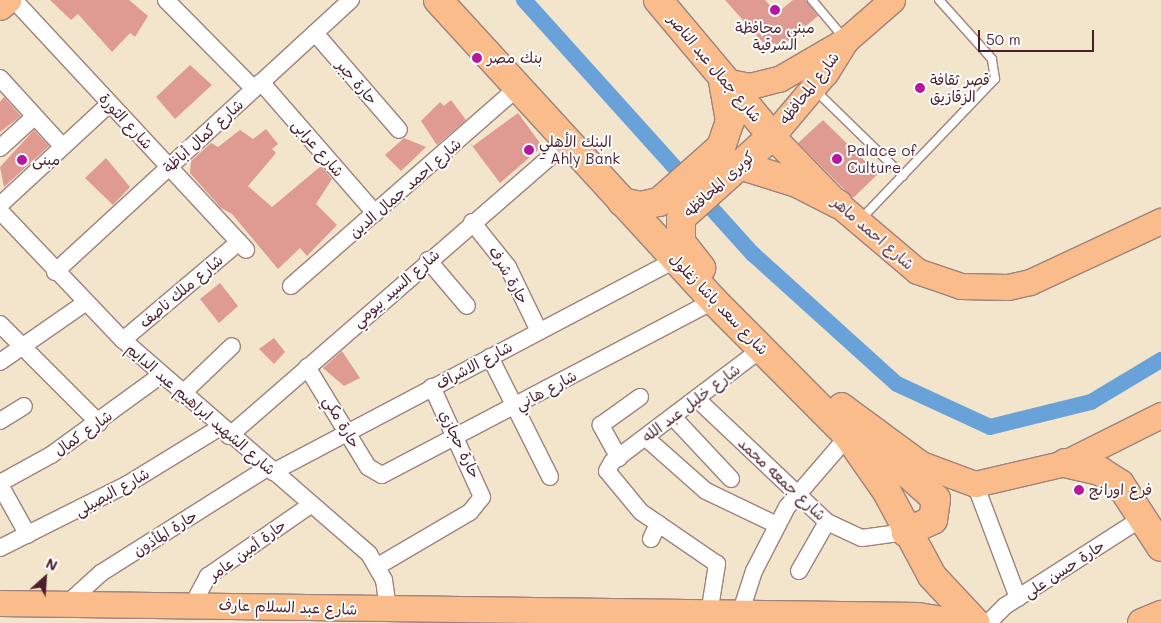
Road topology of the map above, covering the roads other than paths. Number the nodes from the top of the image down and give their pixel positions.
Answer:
1 (8, 0) edge
2 (14, 0) edge
3 (166, 0) edge
4 (350, 0) edge
5 (438, 0) edge
6 (658, 0) edge
7 (812, 0) edge
8 (892, 0) edge
9 (938, 0) edge
10 (0, 7) edge
11 (315, 33) junction
12 (846, 40) junction
13 (0, 79) edge
14 (723, 81) junction
15 (258, 85) junction
16 (517, 88) junction
17 (813, 88) junction
18 (109, 104) junction
19 (35, 116) junction
20 (399, 130) dead end
21 (772, 136) junction
22 (566, 143) junction
23 (63, 147) junction
24 (0, 148) edge
25 (733, 160) junction
26 (168, 167) junction
27 (902, 176) junction
28 (622, 202) junction
29 (655, 204) junction
30 (838, 204) junction
31 (0, 205) edge
32 (0, 211) edge
33 (375, 213) junction
34 (680, 219) junction
35 (1161, 221) edge
36 (472, 222) junction
37 (858, 223) junction
38 (242, 246) joint
39 (428, 260) junction
40 (686, 261) junction
41 (55, 272) junction
42 (291, 286) dead end
43 (714, 301) junction
44 (85, 303) junction
45 (467, 306) dead end
46 (0, 324) edge
47 (540, 331) junction
48 (123, 340) junction
49 (22, 346) junction
50 (232, 346) dead end
51 (762, 348) junction
52 (490, 357) junction
53 (0, 362) edge
54 (307, 367) junction
55 (161, 375) junction
56 (432, 388) junction
57 (182, 394) junction
58 (640, 397) dead end
59 (697, 399) junction
60 (841, 405) junction
61 (24, 406) dead end
62 (515, 406) junction
63 (1161, 415) edge
64 (673, 417) junction
65 (0, 421) edge
66 (99, 423) junction
67 (347, 431) junction
68 (224, 432) junction
69 (458, 436) junction
70 (848, 436) junction
71 (646, 438) junction
72 (619, 458) junction
73 (1064, 463) junction
74 (270, 470) junction
75 (378, 474) joint
76 (550, 477) dead end
77 (731, 479) dead end
78 (0, 484) edge
79 (975, 484) junction
80 (797, 493) junction
81 (312, 504) junction
82 (1142, 518) junction
83 (826, 522) junction
84 (658, 524) junction
85 (777, 525) junction
86 (906, 532) junction
87 (28, 535) junction
88 (651, 539) dead end
89 (1161, 547) edge
90 (0, 548) edge
91 (378, 566) junction
92 (799, 571) dead end
93 (1018, 598) junction
94 (0, 603) edge
95 (68, 603) junction
96 (193, 604) junction
97 (388, 610) junction
98 (709, 614) junction
99 (740, 614) junction
100 (1161, 615) edge
101 (966, 623) edge
102 (976, 623) edge
103 (988, 623) edge
104 (1142, 623) edge

1 - 10 main road
2 - 18 street, شارع الثورة
3 - 15 street, شارع عرابى
4 - 11 street, شارع كمال أباظة
5 - 16 highway, شارع سعد باشا زغلول
6 - 14 highway, شارع جمال عبد الناصر
7 - 12 lane
8 - 12 main road, شارع المحافظه
9 - 27 lane
11 - 15 street, شارع كمال أباظة
11 - 20 street, حارة جبر
12 - 14 main road, شارع المحافظه
12 - 17 main road, شارع المحافظه
13 - 19 street
14 - 21 highway, شارع جمال عبد الناصر
14 - 25 highway, كوبرى المحافظه
15 - 26 street, شارع كمال أباظة
15 - 33 street, شارع عرابى
16 - 22 highway, شارع سعد باشا زغلول
16 - 33 street, شارع احمد جمال الدين
17 - 21 main road, شارع المحافظه
17 - 27 lane
18 - 23 street
18 - 26 street, شارع الثورة
19 - 23 street
19 - 24 street
21 - 25 highway, كوبرى المحافظه
21 - 30 main road, شارع احمد ماهر
22 - 28 highway, شارع سعد باشا زغلول
22 - 36 street, شارع السيد بيومي
23 - 31 street
25 - 29 highway, كوبرى المحافظه
25 - 30 highway
25 - 34 highway, كوبرى المحافظه
26 - 38 street, شارع الثورة
26 - 41 street, شارع كمال أباظة
27 - 37 lane
28 - 29 highway
28 - 40 highway, شارع سعد باشا زغلول
29 - 34 highway
30 - 37 main road, شارع احمد ماهر
32 - 41 street, شارع الشهيد ابراهيم عبد الدايم
33 - 42 street, شارع احمد جمال الدين
34 - 40 highway, كوبرى المحافظه
35 - 37 main road, شارع احمد ماهر
36 - 39 street, شارع السيد بيومي
36 - 47 street, حارة شرف
38 - 48 street, شارع ملك ناصف
39 - 45 street
39 - 54 street, شارع السيد بيومي
40 - 43 highway, شارع سعد باشا زغلول
40 - 47 street, شارع الاشراف
40 - 60 highway, شارع سعد باشا زغلول
41 - 44 street, شارع الشهيد ابراهيم عبد الدايم
43 - 51 highway, شارع سعد باشا زغلول
43 - 62 street, شارع هاني
44 - 48 street, شارع الشهيد ابراهيم عبد الدايم
44 - 49 street
46 - 49 street
47 - 52 street, شارع الاشراف
48 - 55 street, شارع الشهيد ابراهيم عبد الدايم
49 - 53 street
49 - 66 street
50 - 57 street
51 - 59 street, شارع خليل عبد الله
51 - 70 highway, شارع سعد باشا زغلول
52 - 56 street, شارع الاشراف
52 - 62 street
54 - 67 street, حارة مكي
54 - 68 street, شارع السيد بيومي
55 - 57 street, شارع الشهيد ابراهيم عبد الدايم
55 - 66 street, شارع كمال
56 - 67 street, شارع الاشراف
56 - 69 street, حارة حجازي
57 - 68 street, شارع الشهيد ابراهيم عبد الدايم
58 - 72 street
59 - 64 street, شارع خليل عبد الله
59 - 80 street, شارع جمعه محمد
60 - 79 main road
60 - 86 highway, شارع سعد باشا زغلول
61 - 65 street
62 - 69 street, شارع هاني
62 - 76 street
63 - 73 main road
64 - 71 street, شارع خليل عبد الله
64 - 77 street
66 - 78 street, شارع كمال
67 - 74 street, شارع الاشراف
67 - 75 street, حارة مكي
68 - 74 street, شارع الشهيد ابراهيم عبد الدايم
68 - 87 street, شارع البصيلى
69 - 75 street, شارع هاني
69 - 91 street, حارة حجازي
70 - 80 street
70 - 86 highway, شارع سعد باشا زغلول
71 - 72 street, شارع خليل عبد الله
71 - 85 street
72 - 84 street
73 - 79 main road
73 - 82 highway
74 - 81 street, شارع الشهيد ابراهيم عبد الدايم
74 - 95 street, حارة المأذون
78 - 87 street
79 - 93 street
80 - 83 street, شارع جمعه محمد
80 - 85 street
81 - 91 street, شارع الشهيد ابراهيم عبد الدايم
81 - 96 street, حارة أمين عامر
82 - 89 highway
82 - 93 street, حارة حسن على
83 - 86 street, شارع جمعه محمد
83 - 92 street
84 - 88 street
84 - 98 street
85 - 99 street
86 - 102 highway, شارع سعد باشا زغلول
87 - 90 street, شارع البصيلى
91 - 97 street
93 - 103 street, حارة حسن على
94 - 95 main road, شارع عبد السلام عارف
95 - 96 main road, شارع عبد السلام عارف
96 - 97 main road, شارع عبد السلام عارف
97 - 98 main road, شارع عبد السلام عارف
98 - 99 main road, شارع عبد السلام عارف
99 - 101 main road, شارع عبد السلام عارف
100 - 104 highway

